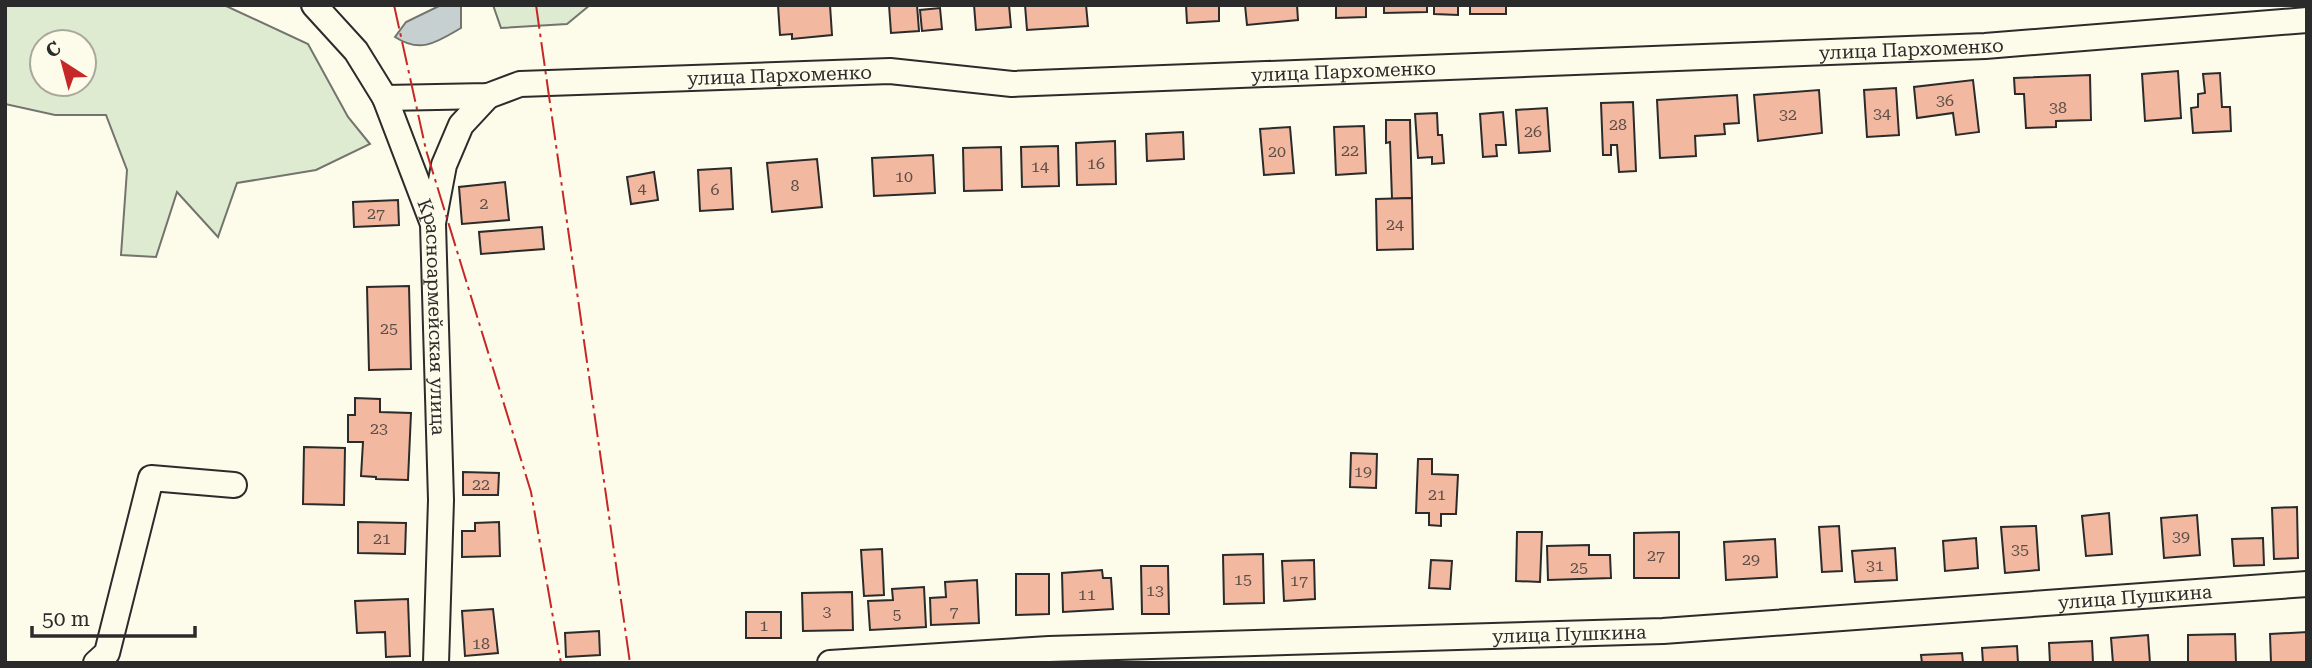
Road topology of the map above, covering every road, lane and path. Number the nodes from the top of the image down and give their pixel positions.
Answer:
1 (314, 5) edge
2 (2307, 20) edge
3 (488, 96) junction
4 (385, 98) junction
5 (433, 224) junction
6 (234, 485) dead end
7 (2307, 584) edge
8 (96, 663) edge
9 (436, 663) edge
10 (830, 663) edge

1 - 4 street, Красноармейская улица
2 - 3 street, улица Пархоменко
3 - 4 street, улица Пархоменко
3 - 5 street
4 - 5 street, Красноармейская улица
5 - 9 street, Красноармейская улица
6 - 8 street
7 - 10 street, улица Пушкина

